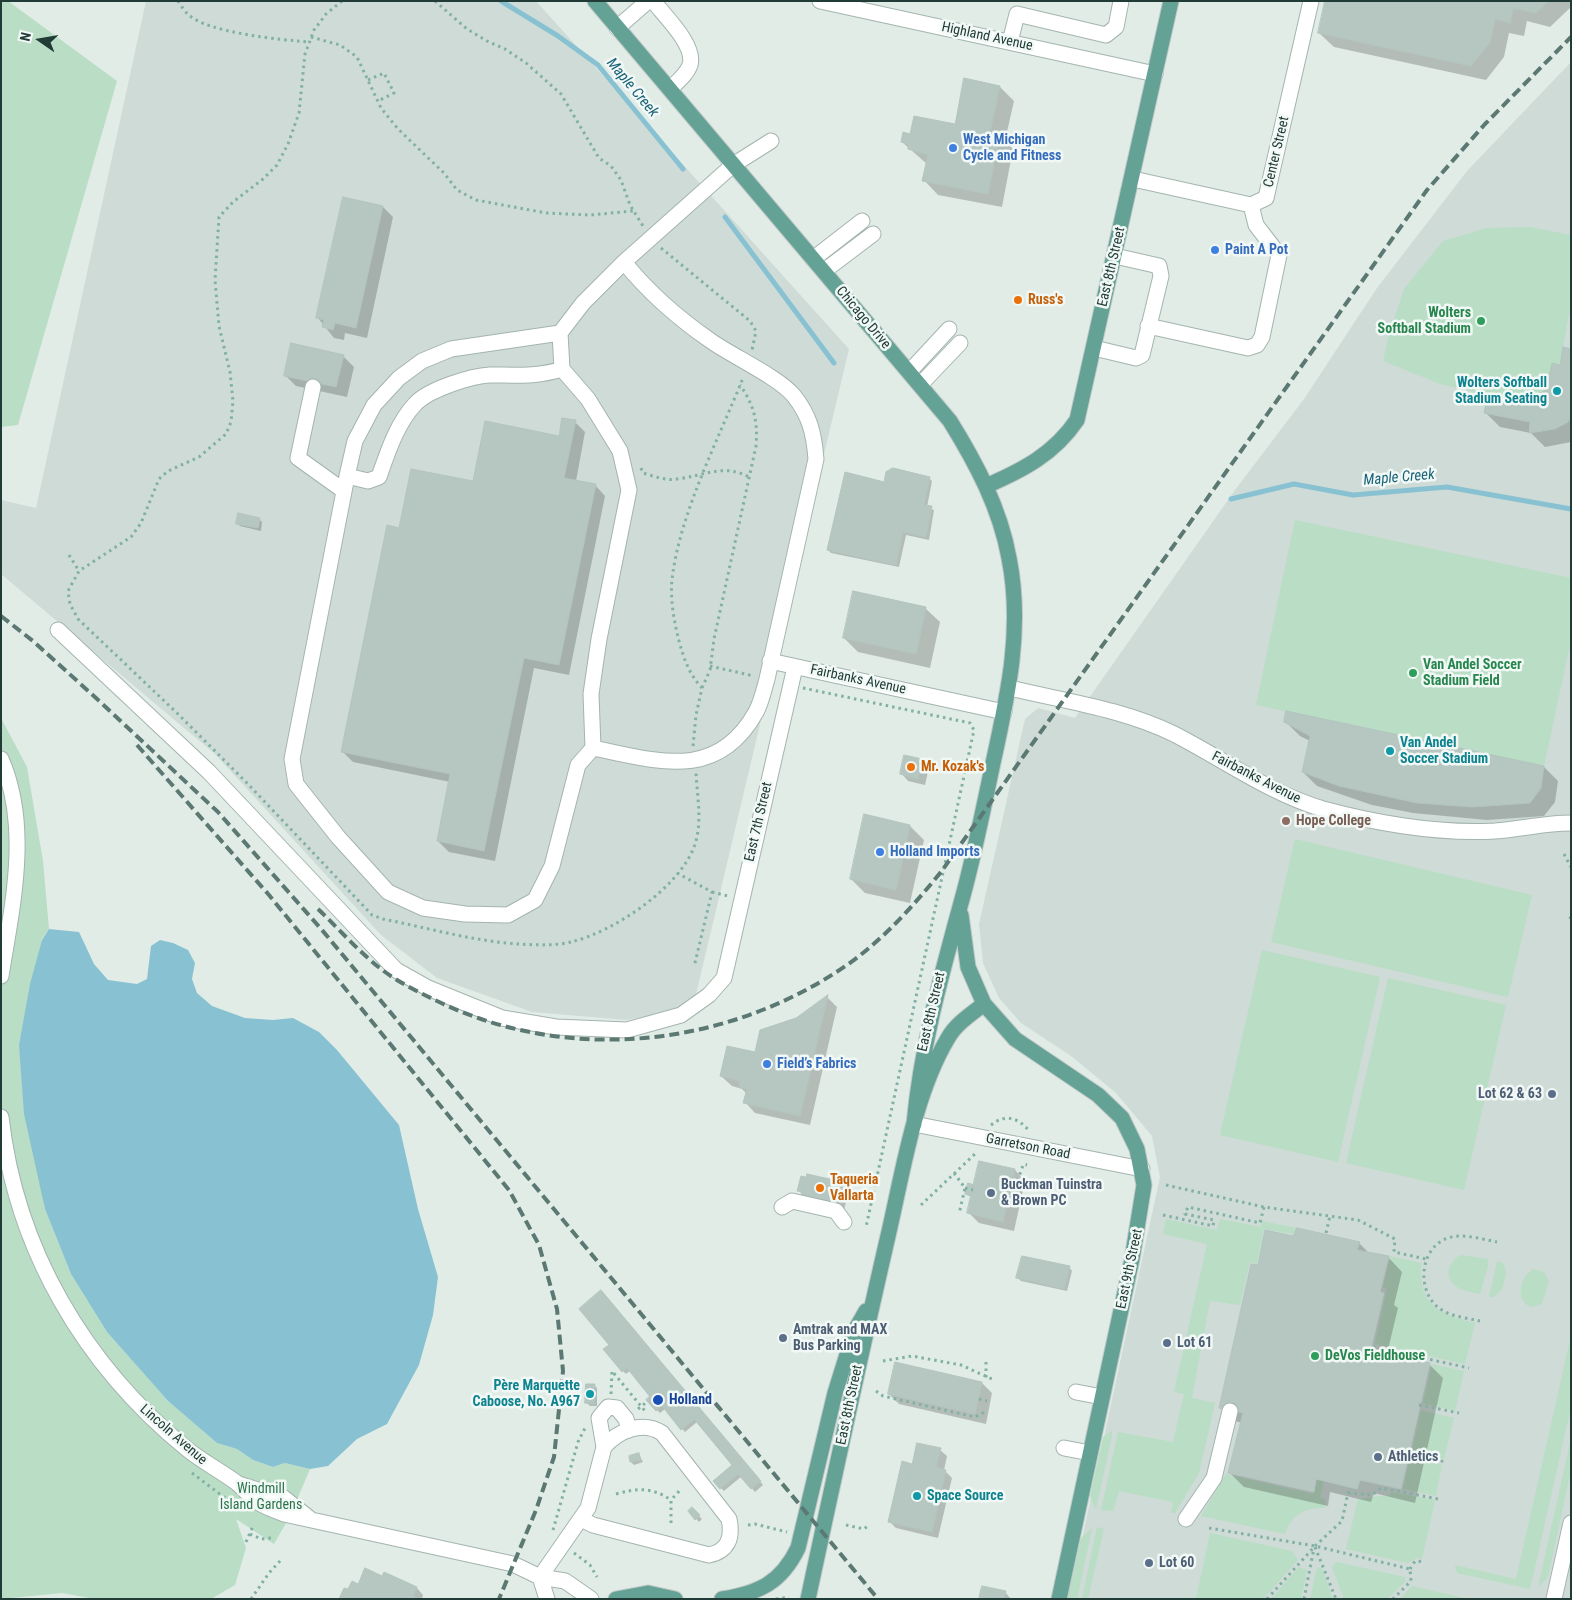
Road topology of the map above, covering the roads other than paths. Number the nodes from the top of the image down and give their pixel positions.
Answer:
1 (595, 1) edge
2 (648, 1) edge
3 (654, 1) edge
4 (820, 1) edge
5 (1121, 1) edge
6 (1171, 1) edge
7 (1311, 1) edge
8 (1018, 8) edge
9 (617, 28) junction
10 (1010, 42) junction
11 (1155, 74) junction
12 (670, 89) junction
13 (771, 141) dead end
14 (734, 165) junction
15 (1133, 179) junction
16 (1251, 205) junction
17 (862, 221) dead end
18 (873, 234) dead end
19 (1115, 256) junction
20 (813, 259) junction
21 (624, 262) junction
22 (824, 271) junction
23 (1148, 326) junction
24 (949, 330) dead end
25 (560, 333) junction
26 (960, 343) dead end
27 (1094, 348) junction
28 (562, 369) junction
29 (909, 372) junction
30 (920, 385) junction
31 (313, 387) dead end
32 (347, 476) junction
33 (986, 486) junction
34 (344, 491) junction
35 (58, 630) dead end
36 (770, 662) junction
37 (795, 667) junction
38 (1010, 688) junction
39 (1004, 712) junction
40 (593, 748) junction
41 (1, 759) edge
42 (1571, 822) edge
43 (961, 903) junction
44 (1, 976) edge
45 (984, 1004) junction
46 (1, 1117) edge
47 (914, 1124) junction
48 (1142, 1169) junction
49 (782, 1207) dead end
50 (844, 1222) dead end
51 (872, 1302) junction
52 (1076, 1392) dead end
53 (1102, 1397) junction
54 (1230, 1410) dead end
55 (630, 1430) junction
56 (604, 1447) junction
57 (1064, 1448) dead end
58 (1090, 1453) junction
59 (582, 1519) junction
60 (1186, 1519) dead end
61 (1571, 1523) edge
62 (540, 1577) junction
63 (547, 1599) edge
64 (591, 1599) edge
65 (616, 1599) edge
66 (675, 1599) edge
67 (722, 1599) edge
68 (808, 1599) edge
69 (1059, 1599) edge
70 (1554, 1599) edge

1 - 9 main road, Chicago Drive
2 - 9 street
3 - 12 street
4 - 10 street, Highland Avenue
5 - 8 street
6 - 11 main road, East 8th Street
7 - 16 street, Center Street
8 - 10 street
9 - 12 main road, Chicago Drive
10 - 11 street, Highland Avenue
11 - 15 main road, East 8th Street
12 - 14 main road, Chicago Drive
13 - 14 street
14 - 20 main road, Chicago Drive
14 - 21 street
15 - 16 street
15 - 19 main road, East 8th Street
16 - 23 street
17 - 20 street
18 - 22 street
19 - 23 street
19 - 27 main road, East 8th Street
20 - 22 main road, Chicago Drive
21 - 25 street
21 - 36 street
22 - 29 main road, Chicago Drive
23 - 27 street
24 - 29 street
25 - 28 street
25 - 32 street
26 - 30 street
27 - 33 main road, East 8th Street
28 - 32 street
28 - 40 street
29 - 30 main road, Chicago Drive
30 - 33 main road, Chicago Drive
31 - 34 street
32 - 34 street
33 - 38 main road, Chicago Drive
34 - 40 street
35 - 37 street, East 7th Street
36 - 37 street, Fairbanks Avenue
36 - 40 street
37 - 39 street, Fairbanks Avenue
38 - 39 main road, East 8th Street
38 - 42 street, Fairbanks Avenue
39 - 43 main road, East 8th Street
41 - 44 street
43 - 45 main road, East 8th Street
43 - 47 main road, East 8th Street
45 - 47 main road, East 8th Street
45 - 48 main road, East 9th Street
46 - 62 street, Lincoln Avenue
47 - 48 street, Garretson Road
47 - 51 main road, East 8th Street
48 - 53 main road, East 9th Street
49 - 50 street
51 - 67 main road
51 - 68 main road, East 8th Street
52 - 53 street
53 - 58 main road, East 9th Street
54 - 60 street
55 - 56 street
55 - 56 street
55 - 59 street
56 - 59 street
57 - 58 street
58 - 69 main road, East 9th Street
59 - 62 street
61 - 70 street
62 - 63 street
62 - 64 street
65 - 66 main road

